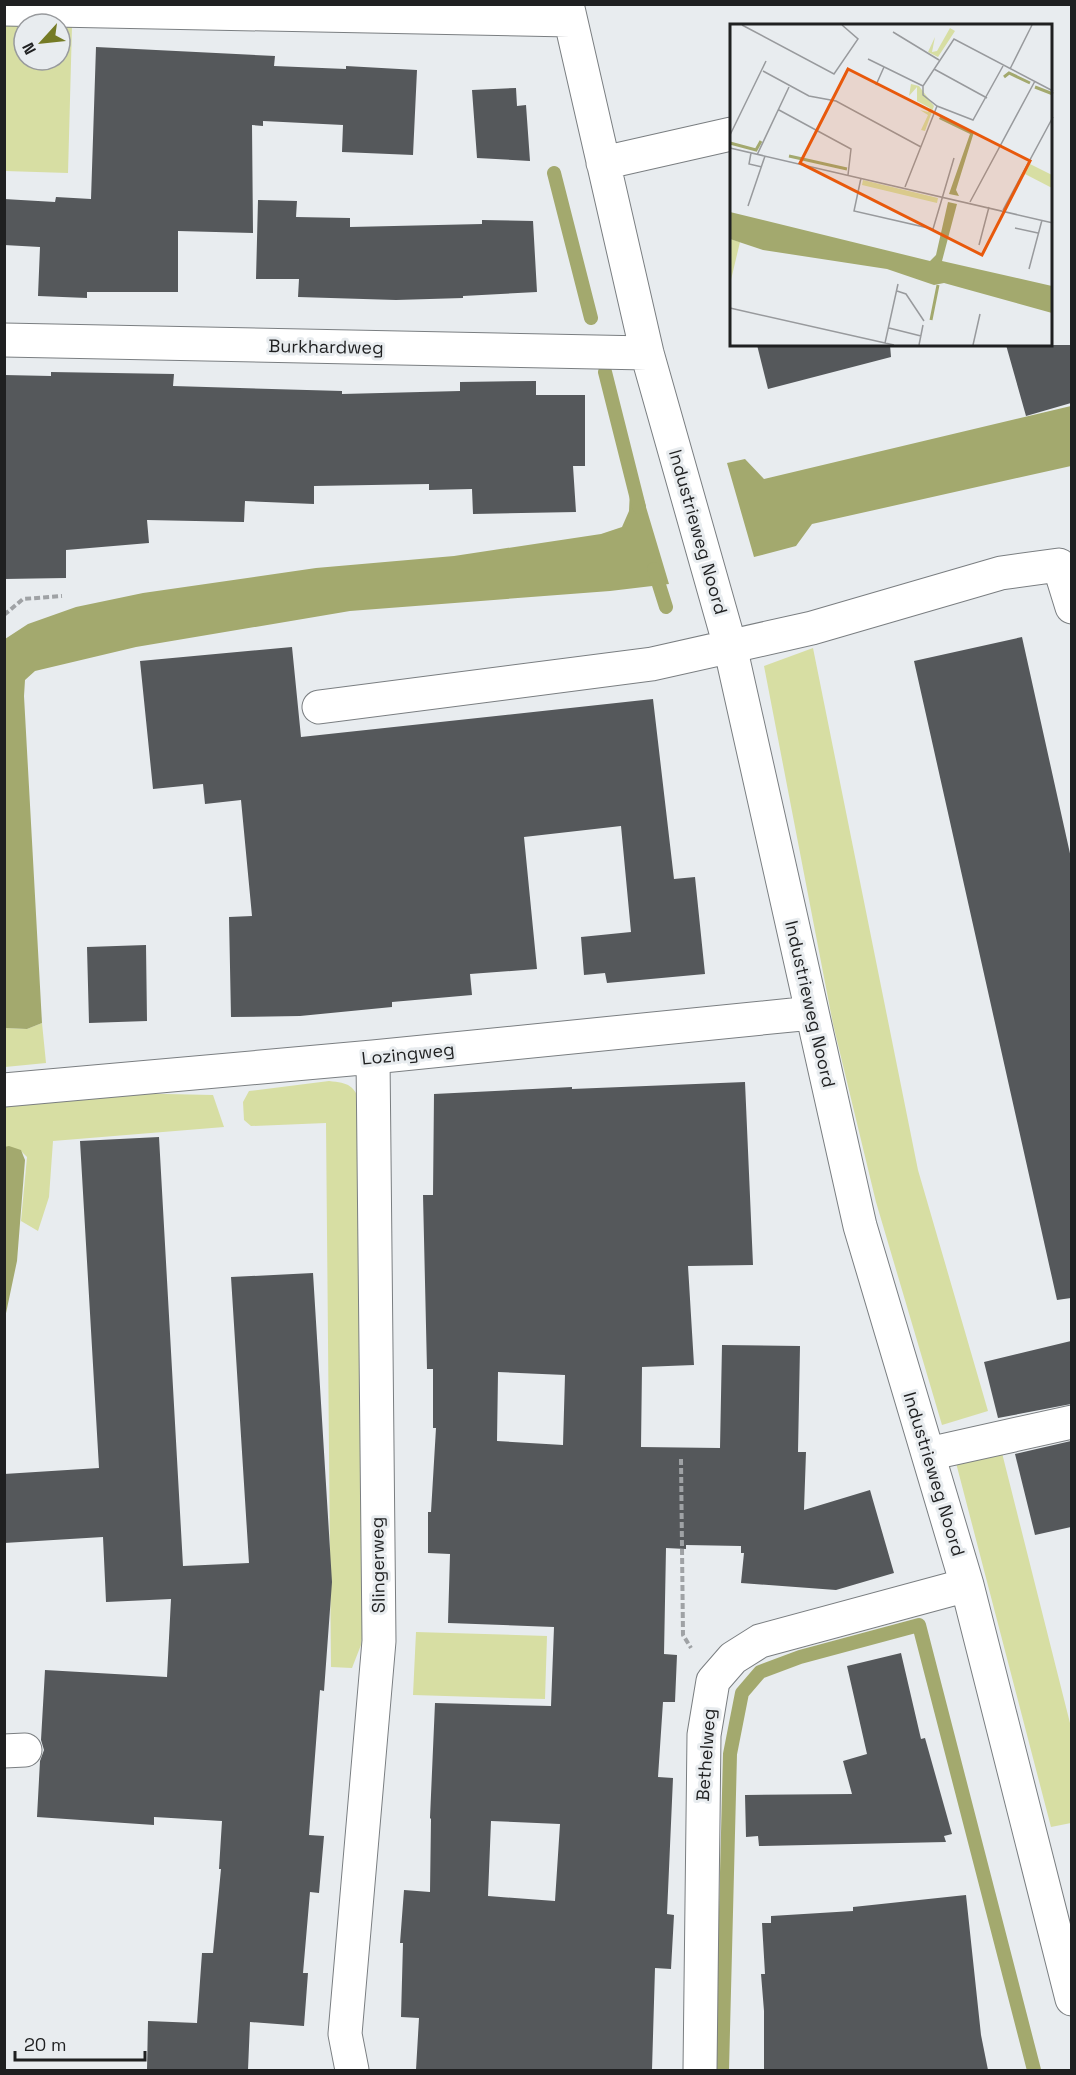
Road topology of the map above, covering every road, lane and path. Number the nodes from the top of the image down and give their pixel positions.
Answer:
1 (4, 9) edge
2 (568, 12) edge
3 (730, 134) edge
4 (603, 163) junction
5 (4, 340) edge
6 (647, 353) junction
7 (1065, 563) edge
8 (62, 596) dead end
9 (1071, 608) edge
10 (4, 615) edge
11 (730, 646) junction
12 (319, 706) dead end
13 (812, 1013) junction
14 (373, 1057) junction
15 (4, 1090) edge
16 (1071, 1422) edge
17 (928, 1454) junction
18 (681, 1459) dead end
19 (967, 1585) junction
20 (713, 1681) junction
21 (1071, 1999) edge
22 (352, 2070) edge
23 (700, 2070) edge

1 - 2 street
2 - 4 street, Industrieweg Noord
3 - 4 street
4 - 6 street, Industrieweg Noord
5 - 6 street, Burkhardweg
6 - 11 street, Industrieweg Noord
7 - 9 street
7 - 11 street
8 - 10 path
11 - 12 street
11 - 13 street, Industrieweg Noord
13 - 14 street, Lozingweg
13 - 17 street, Industrieweg Noord
14 - 15 street, Lozingweg
14 - 22 street, Slingerweg
16 - 17 street
17 - 19 street, Industrieweg Noord
18 - 20 path
19 - 20 street
19 - 21 street, Industrieweg Noord
20 - 23 street, Bethelweg

